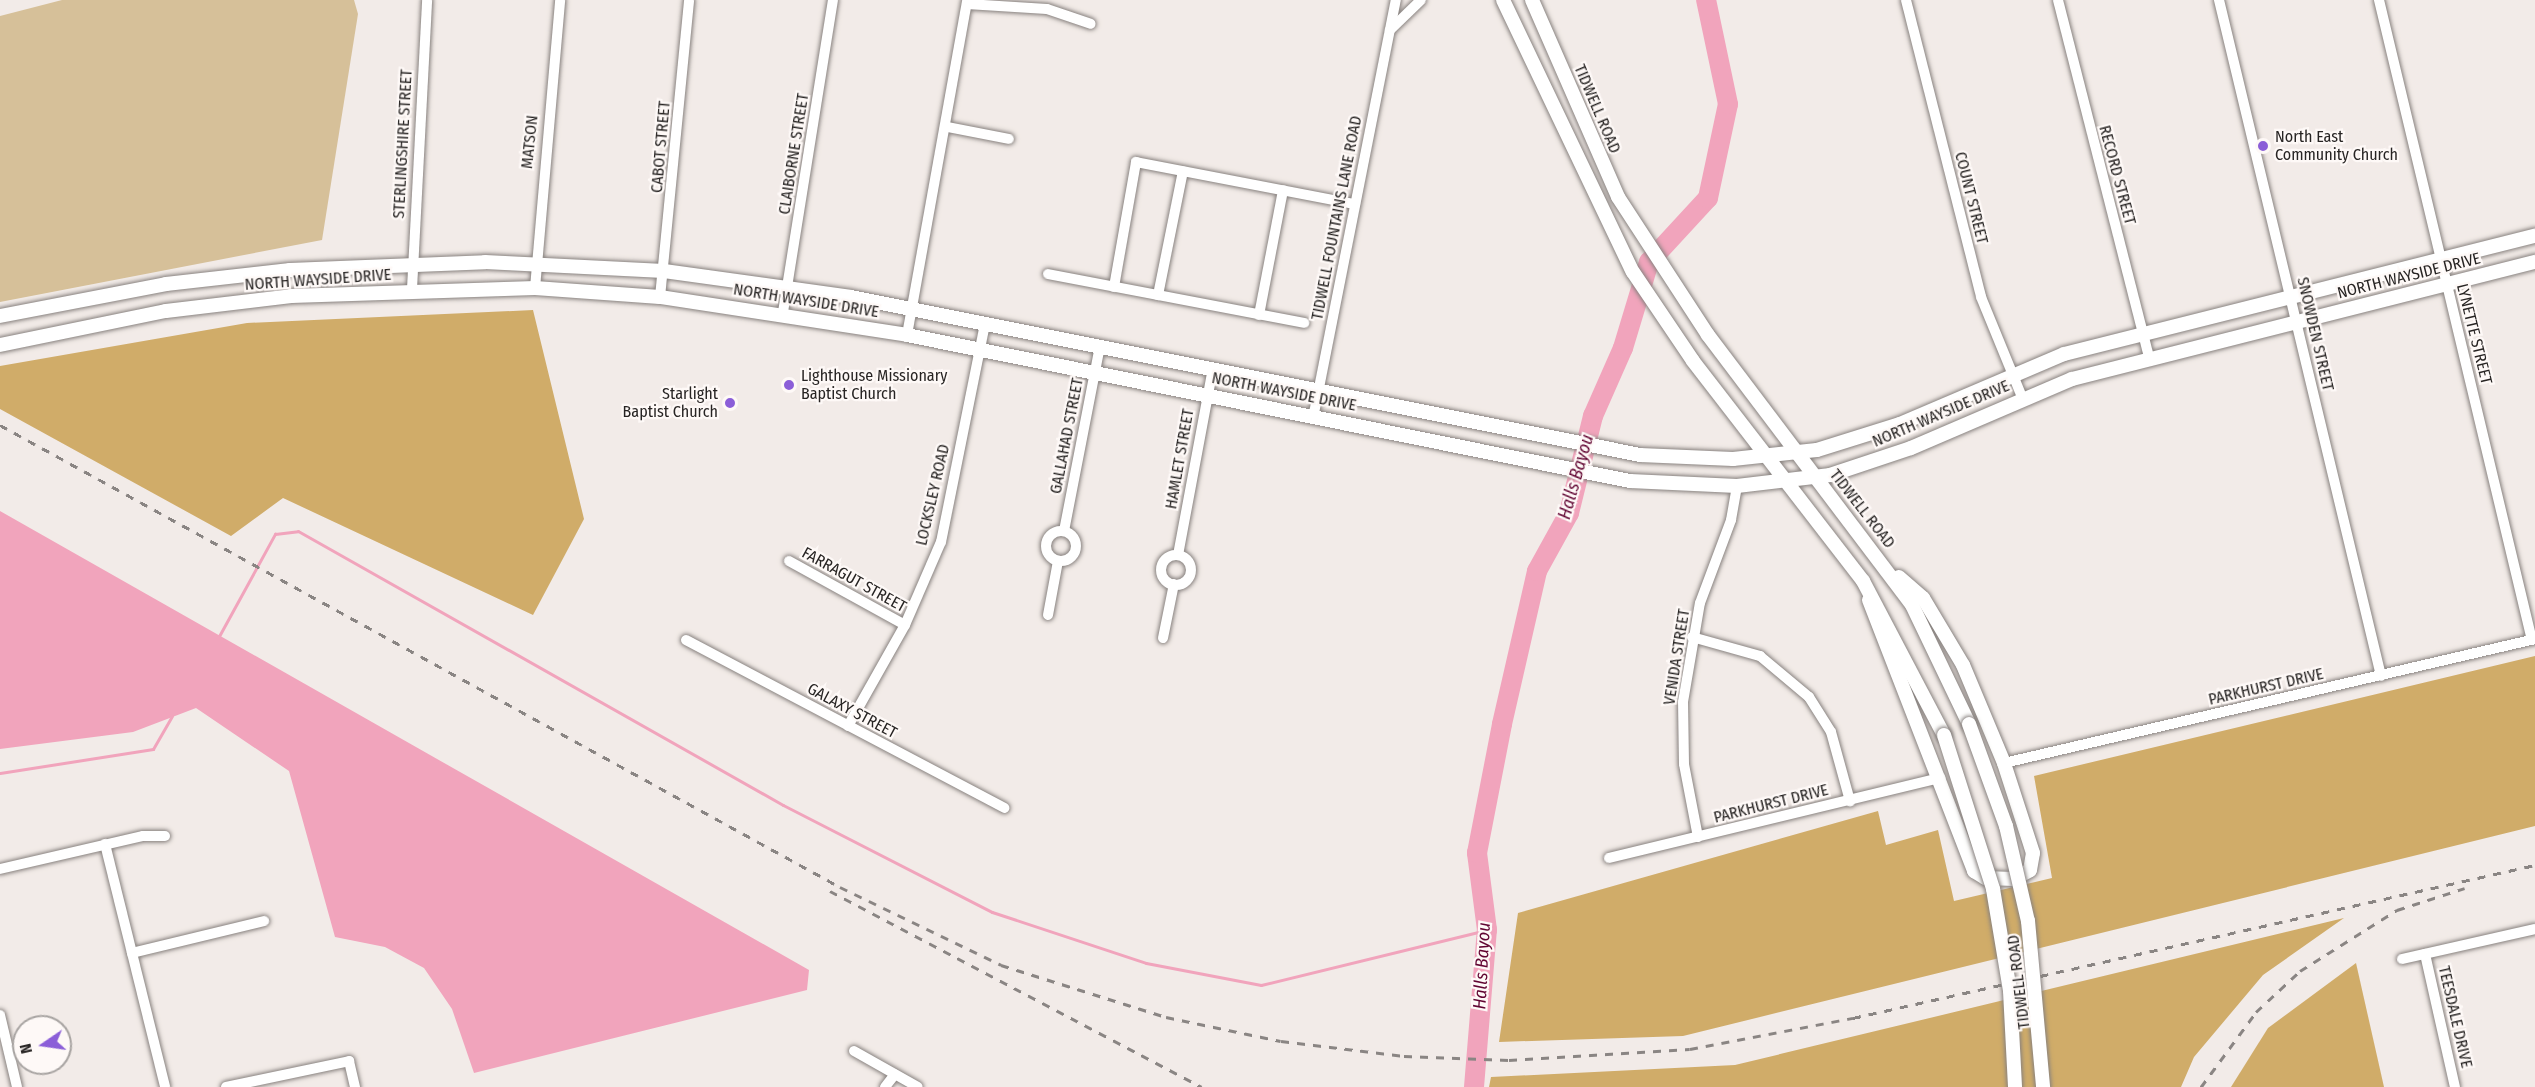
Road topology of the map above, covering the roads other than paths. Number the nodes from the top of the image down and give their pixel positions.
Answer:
1 (427, 0) edge
2 (560, 0) edge
3 (689, 0) edge
4 (833, 0) edge
5 (1396, 0) edge
6 (1421, 0) edge
7 (1503, 0) edge
8 (1532, 0) edge
9 (1906, 0) edge
10 (2058, 0) edge
11 (2219, 0) edge
12 (2379, 0) edge
13 (967, 2) edge
14 (1091, 24) dead end
15 (1390, 30) junction
16 (948, 127) junction
17 (1009, 139) dead end
18 (1183, 171) junction
19 (1282, 190) junction
20 (1355, 204) junction
21 (2535, 236) edge
22 (2440, 260) junction
23 (414, 262) junction
24 (2535, 262) edge
25 (538, 263) junction
26 (290, 270) junction
27 (664, 271) junction
28 (1048, 274) dead end
29 (166, 284) junction
30 (2446, 284) junction
31 (1114, 287) junction
32 (535, 288) junction
33 (788, 288) junction
34 (412, 289) junction
35 (1158, 295) junction
36 (291, 296) junction
37 (2290, 296) junction
38 (660, 297) junction
39 (37, 308) junction
40 (912, 310) junction
41 (166, 311) junction
42 (783, 312) junction
43 (1259, 315) junction
44 (0, 316) edge
45 (2296, 320) junction
46 (1304, 323) dead end
47 (985, 324) junction
48 (2142, 332) junction
49 (43, 334) junction
50 (907, 334) junction
51 (0, 345) edge
52 (1100, 346) junction
53 (980, 351) junction
54 (2149, 357) junction
55 (1213, 368) junction
56 (1094, 373) junction
57 (2012, 374) junction
58 (1318, 389) junction
59 (1208, 394) junction
60 (2022, 398) junction
61 (1314, 413) junction
62 (1798, 452) junction
63 (1766, 454) junction
64 (1815, 477) junction
65 (1787, 482) junction
66 (1737, 486) junction
67 (1064, 531) junction
68 (1178, 555) junction
69 (789, 561) dead end
70 (1058, 561) junction
71 (1885, 565) junction
72 (1863, 581) junction
73 (1174, 584) junction
74 (1048, 615) dead end
75 (905, 625) junction
76 (1692, 637) junction
77 (1163, 638) dead end
78 (686, 640) dead end
79 (2534, 640) edge
80 (2381, 676) junction
81 (848, 726) junction
82 (2004, 763) junction
83 (1940, 778) junction
84 (1850, 801) junction
85 (1004, 808) dead end
86 (165, 836) dead end
87 (1698, 837) junction
88 (105, 844) junction
89 (1609, 858) dead end
90 (0, 869) edge
91 (264, 921) dead end
92 (2535, 929) edge
93 (132, 953) junction
94 (2425, 954) junction
95 (2402, 959) dead end
96 (0, 1016) edge
97 (854, 1051) dead end
98 (895, 1074) junction
99 (17, 1087) edge
100 (165, 1087) edge
101 (226, 1087) edge
102 (355, 1087) edge
103 (885, 1087) edge
104 (918, 1087) edge
105 (2015, 1087) edge
106 (2043, 1087) edge
107 (2455, 1087) edge

1 - 23 street, STERLINGSHIRE STREET
2 - 25 street, MATSON
3 - 27 street, CABOT STREET
4 - 33 street, CLAIBORNE STREET
5 - 15 street, TIDWELL FOUNTAINS LANE ROAD
6 - 15 street
7 - 63 main road, TIDWELL ROAD
8 - 62 main road, TIDWELL ROAD
9 - 57 street, COUNT STREET
10 - 48 street, RECORD STREET
11 - 37 street, SNOWDEN STREET
12 - 22 street, LYNETTE STREET
13 - 14 street
13 - 16 street
15 - 20 street, TIDWELL FOUNTAINS LANE ROAD
16 - 17 street
16 - 40 street
18 - 19 street
18 - 31 street
18 - 35 street
19 - 20 street
19 - 43 street
20 - 58 street, TIDWELL FOUNTAINS LANE ROAD
21 - 22 main road, NORTH WAYSIDE DRIVE
22 - 30 street, LYNETTE STREET
22 - 37 main road, NORTH WAYSIDE DRIVE
23 - 25 main road, NORTH WAYSIDE DRIVE
23 - 26 main road, NORTH WAYSIDE DRIVE
23 - 34 street, STERLINGSHIRE STREET
24 - 30 main road, NORTH WAYSIDE DRIVE
25 - 27 main road, NORTH WAYSIDE DRIVE
25 - 32 street, MATSON
26 - 29 main road, NORTH WAYSIDE DRIVE
26 - 36 main road
27 - 33 main road, NORTH WAYSIDE DRIVE
27 - 38 street, CABOT STREET
28 - 31 street
29 - 39 main road, NORTH WAYSIDE DRIVE
29 - 41 main road
30 - 45 main road, NORTH WAYSIDE DRIVE
30 - 79 street, LYNETTE STREET
31 - 35 street
32 - 34 main road, NORTH WAYSIDE DRIVE
32 - 38 main road, NORTH WAYSIDE DRIVE
33 - 40 main road, NORTH WAYSIDE DRIVE
33 - 42 street, CLAIBORNE STREET
34 - 36 main road, NORTH WAYSIDE DRIVE
35 - 43 street
36 - 41 main road, NORTH WAYSIDE DRIVE
37 - 45 street, SNOWDEN STREET
37 - 48 main road, NORTH WAYSIDE DRIVE
38 - 42 main road, NORTH WAYSIDE DRIVE
39 - 44 main road, NORTH WAYSIDE DRIVE
39 - 49 main road
40 - 47 main road, NORTH WAYSIDE DRIVE
40 - 50 street
41 - 49 main road, NORTH WAYSIDE DRIVE
42 - 50 main road, NORTH WAYSIDE DRIVE
43 - 46 street
45 - 54 main road, NORTH WAYSIDE DRIVE
45 - 80 street, SNOWDEN STREET
47 - 52 main road, NORTH WAYSIDE DRIVE
47 - 53 street, LOCKSLEY ROAD
48 - 54 street, RECORD STREET
48 - 57 main road, NORTH WAYSIDE DRIVE
49 - 51 main road, NORTH WAYSIDE DRIVE
50 - 53 main road, NORTH WAYSIDE DRIVE
52 - 55 main road, NORTH WAYSIDE DRIVE
52 - 56 street, GALLAHAD STREET
53 - 56 main road, NORTH WAYSIDE DRIVE
53 - 75 street, LOCKSLEY ROAD
54 - 60 main road, NORTH WAYSIDE DRIVE
55 - 58 main road, NORTH WAYSIDE DRIVE
55 - 59 street, HAMLET STREET
56 - 59 main road, NORTH WAYSIDE DRIVE
56 - 67 street, GALLAHAD STREET
57 - 60 street, COUNT STREET
57 - 62 main road, NORTH WAYSIDE DRIVE
58 - 61 street, TIDWELL FOUNTAINS LANE ROAD
58 - 63 main road, NORTH WAYSIDE DRIVE
59 - 61 main road, NORTH WAYSIDE DRIVE
59 - 68 street, HAMLET STREET
60 - 64 main road, NORTH WAYSIDE DRIVE
61 - 66 main road, NORTH WAYSIDE DRIVE
62 - 63 main road, NORTH WAYSIDE DRIVE
62 - 64 main road, TIDWELL ROAD
63 - 65 main road, TIDWELL ROAD
64 - 65 main road, NORTH WAYSIDE DRIVE
64 - 71 main road, TIDWELL ROAD
65 - 66 main road, NORTH WAYSIDE DRIVE
65 - 72 main road, TIDWELL ROAD
66 - 76 street, VENIDA STREET
67 - 70 street
67 - 70 street
68 - 73 street
68 - 73 street, HAMLET STREET
69 - 75 street, FARRAGUT STREET
70 - 74 street
71 - 82 main road
71 - 106 main road, TIDWELL ROAD, bridge
72 - 83 main road
72 - 105 main road, TIDWELL ROAD, bridge
73 - 77 street
75 - 81 street, LOCKSLEY ROAD
76 - 84 street
76 - 87 street, VENIDA STREET
78 - 81 street, GALAXY STREET
79 - 80 street, PARKHURST DRIVE
80 - 82 street, PARKHURST DRIVE
81 - 85 street, GALAXY STREET
82 - 83 main road
83 - 84 street, PARKHURST DRIVE
84 - 87 street, PARKHURST DRIVE
86 - 88 street
87 - 89 street, PARKHURST DRIVE
88 - 90 street
88 - 93 street
91 - 93 street
92 - 94 street
93 - 100 street
94 - 95 street
94 - 107 street, TEESDALE DRIVE
96 - 99 street
97 - 98 street
98 - 103 street
98 - 104 street
101 - 102 street

